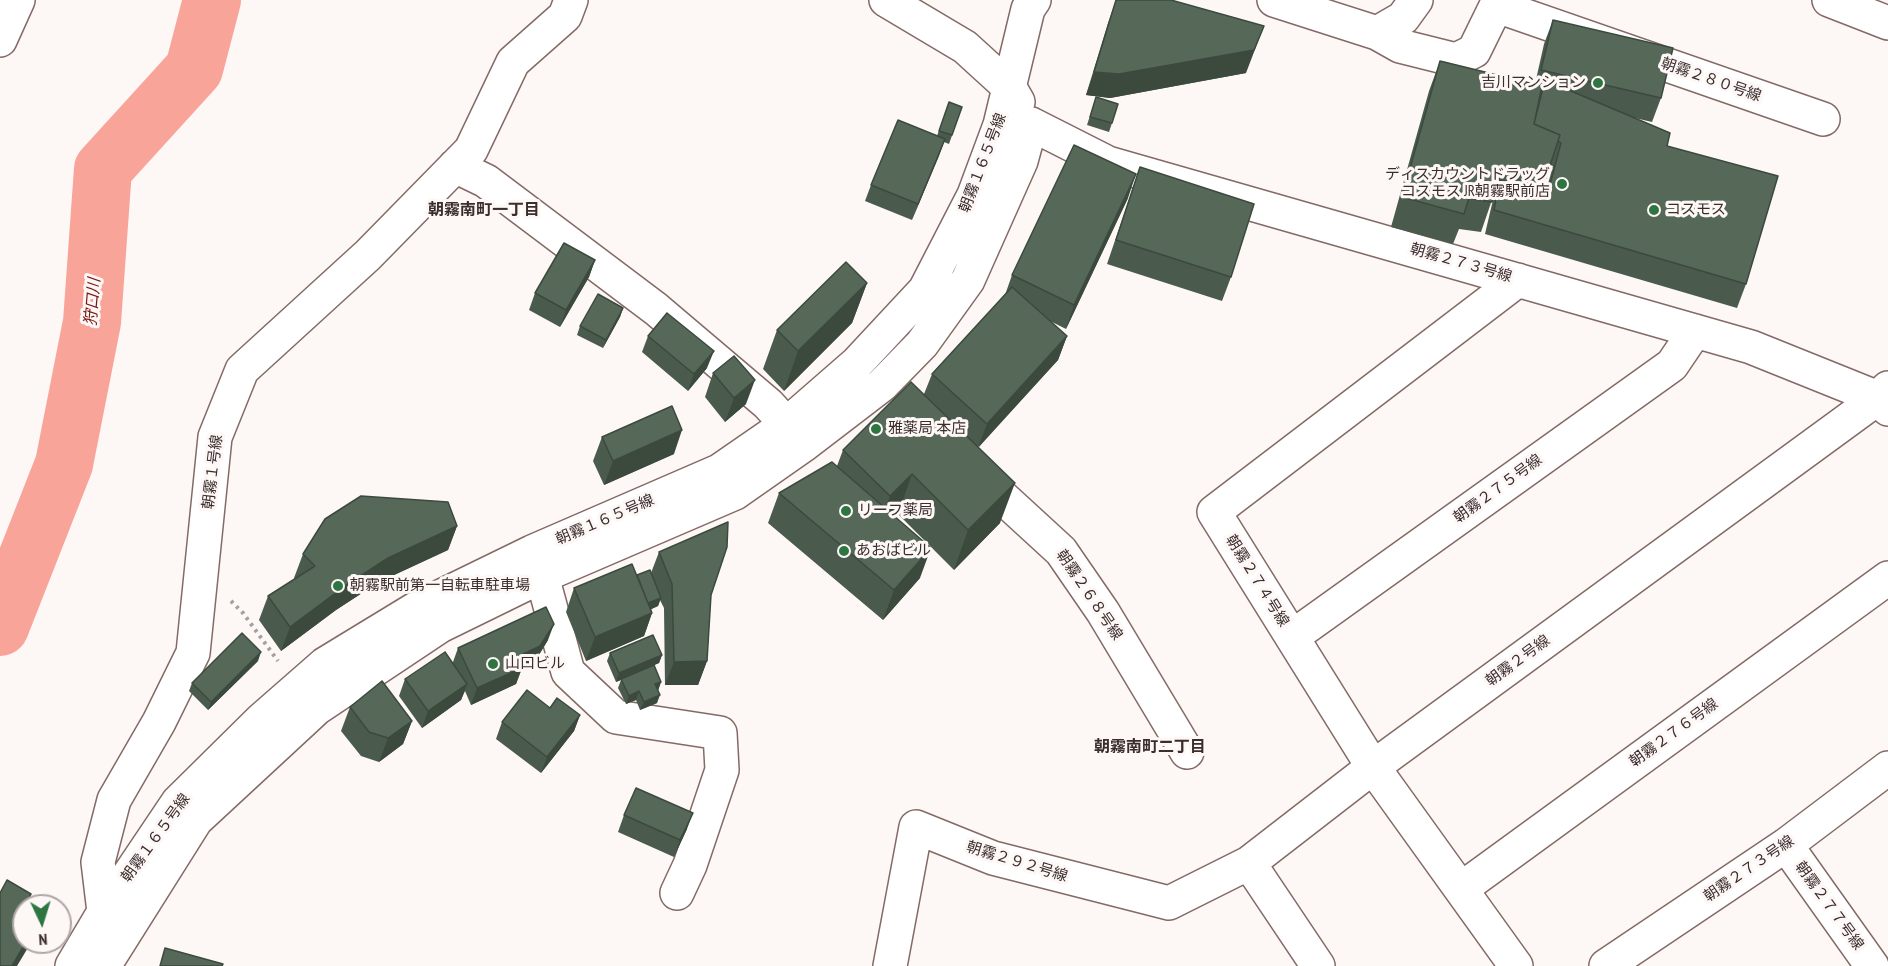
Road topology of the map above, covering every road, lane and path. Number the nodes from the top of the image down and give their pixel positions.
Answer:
1 (18, 0) edge
2 (571, 0) edge
3 (886, 0) edge
4 (1274, 0) edge
5 (1416, 0) edge
6 (1829, 0) edge
7 (1028, 3) edge
8 (1498, 3) edge
9 (1334, 9) edge
10 (1888, 23) edge
11 (1377, 33) junction
12 (0, 40) edge
13 (1010, 88) junction
14 (1823, 119) dead end
15 (1031, 124) junction
16 (455, 166) junction
17 (1518, 280) junction
18 (1695, 331) junction
19 (856, 363) junction
20 (882, 385) junction
21 (1885, 399) edge
22 (906, 408) edge
23 (796, 434) junction
24 (954, 453) edge
25 (537, 564) junction
26 (1888, 578) edge
27 (243, 613) dead end
28 (1292, 637) junction
29 (280, 664) dead end
30 (1187, 752) dead end
31 (1373, 767) junction
32 (1888, 768) edge
33 (1786, 845) junction
34 (1249, 863) junction
35 (1461, 889) junction
36 (676, 893) dead end
37 (104, 912) junction
38 (72, 966) edge
39 (104, 966) edge
40 (890, 966) edge
41 (1318, 966) edge
42 (1516, 966) edge
43 (1606, 966) edge
44 (1872, 966) edge

1 - 12 street
2 - 16 street, 朝霧１号線
3 - 13 street
4 - 9 street
5 - 11 street
6 - 10 street
7 - 13 street, 朝霧１６５号線
8 - 11 street
8 - 14 street, 朝霧２８０号線
9 - 11 street
13 - 15 street
13 - 19 street, 朝霧１６５号線
15 - 17 street, 朝霧２７３号線
15 - 20 street, 朝霧１６５号線
16 - 23 street
16 - 37 street, 朝霧１号線
17 - 18 street, 朝霧２７３号線
17 - 28 street, 朝霧２７４号線
18 - 21 street, 朝霧２７３号線
18 - 28 street, 朝霧２７５号線
19 - 20 street
19 - 23 street, 朝霧１６５号線
20 - 22 street
20 - 23 street, 朝霧１６５号線
21 - 31 street, 朝霧２号線
23 - 25 street, 朝霧１６５号線
24 - 30 street, 朝霧２６８号線
25 - 36 street
25 - 37 street, 朝霧１６５号線
25 - 39 street, 朝霧１６５号線
26 - 35 street, 朝霧２７６号線
27 - 29 path
28 - 31 street, 朝霧２７４号線
31 - 34 street, 朝霧２号線
31 - 35 street, 朝霧２７４号線
32 - 33 street, 朝霧２７３号線
33 - 43 street, 朝霧２７３号線
33 - 44 street, 朝霧２７７号線
34 - 40 street, 朝霧２９２号線
34 - 41 street
35 - 42 street, 朝霧２７４号線
37 - 38 street, 朝霧１６５号線

